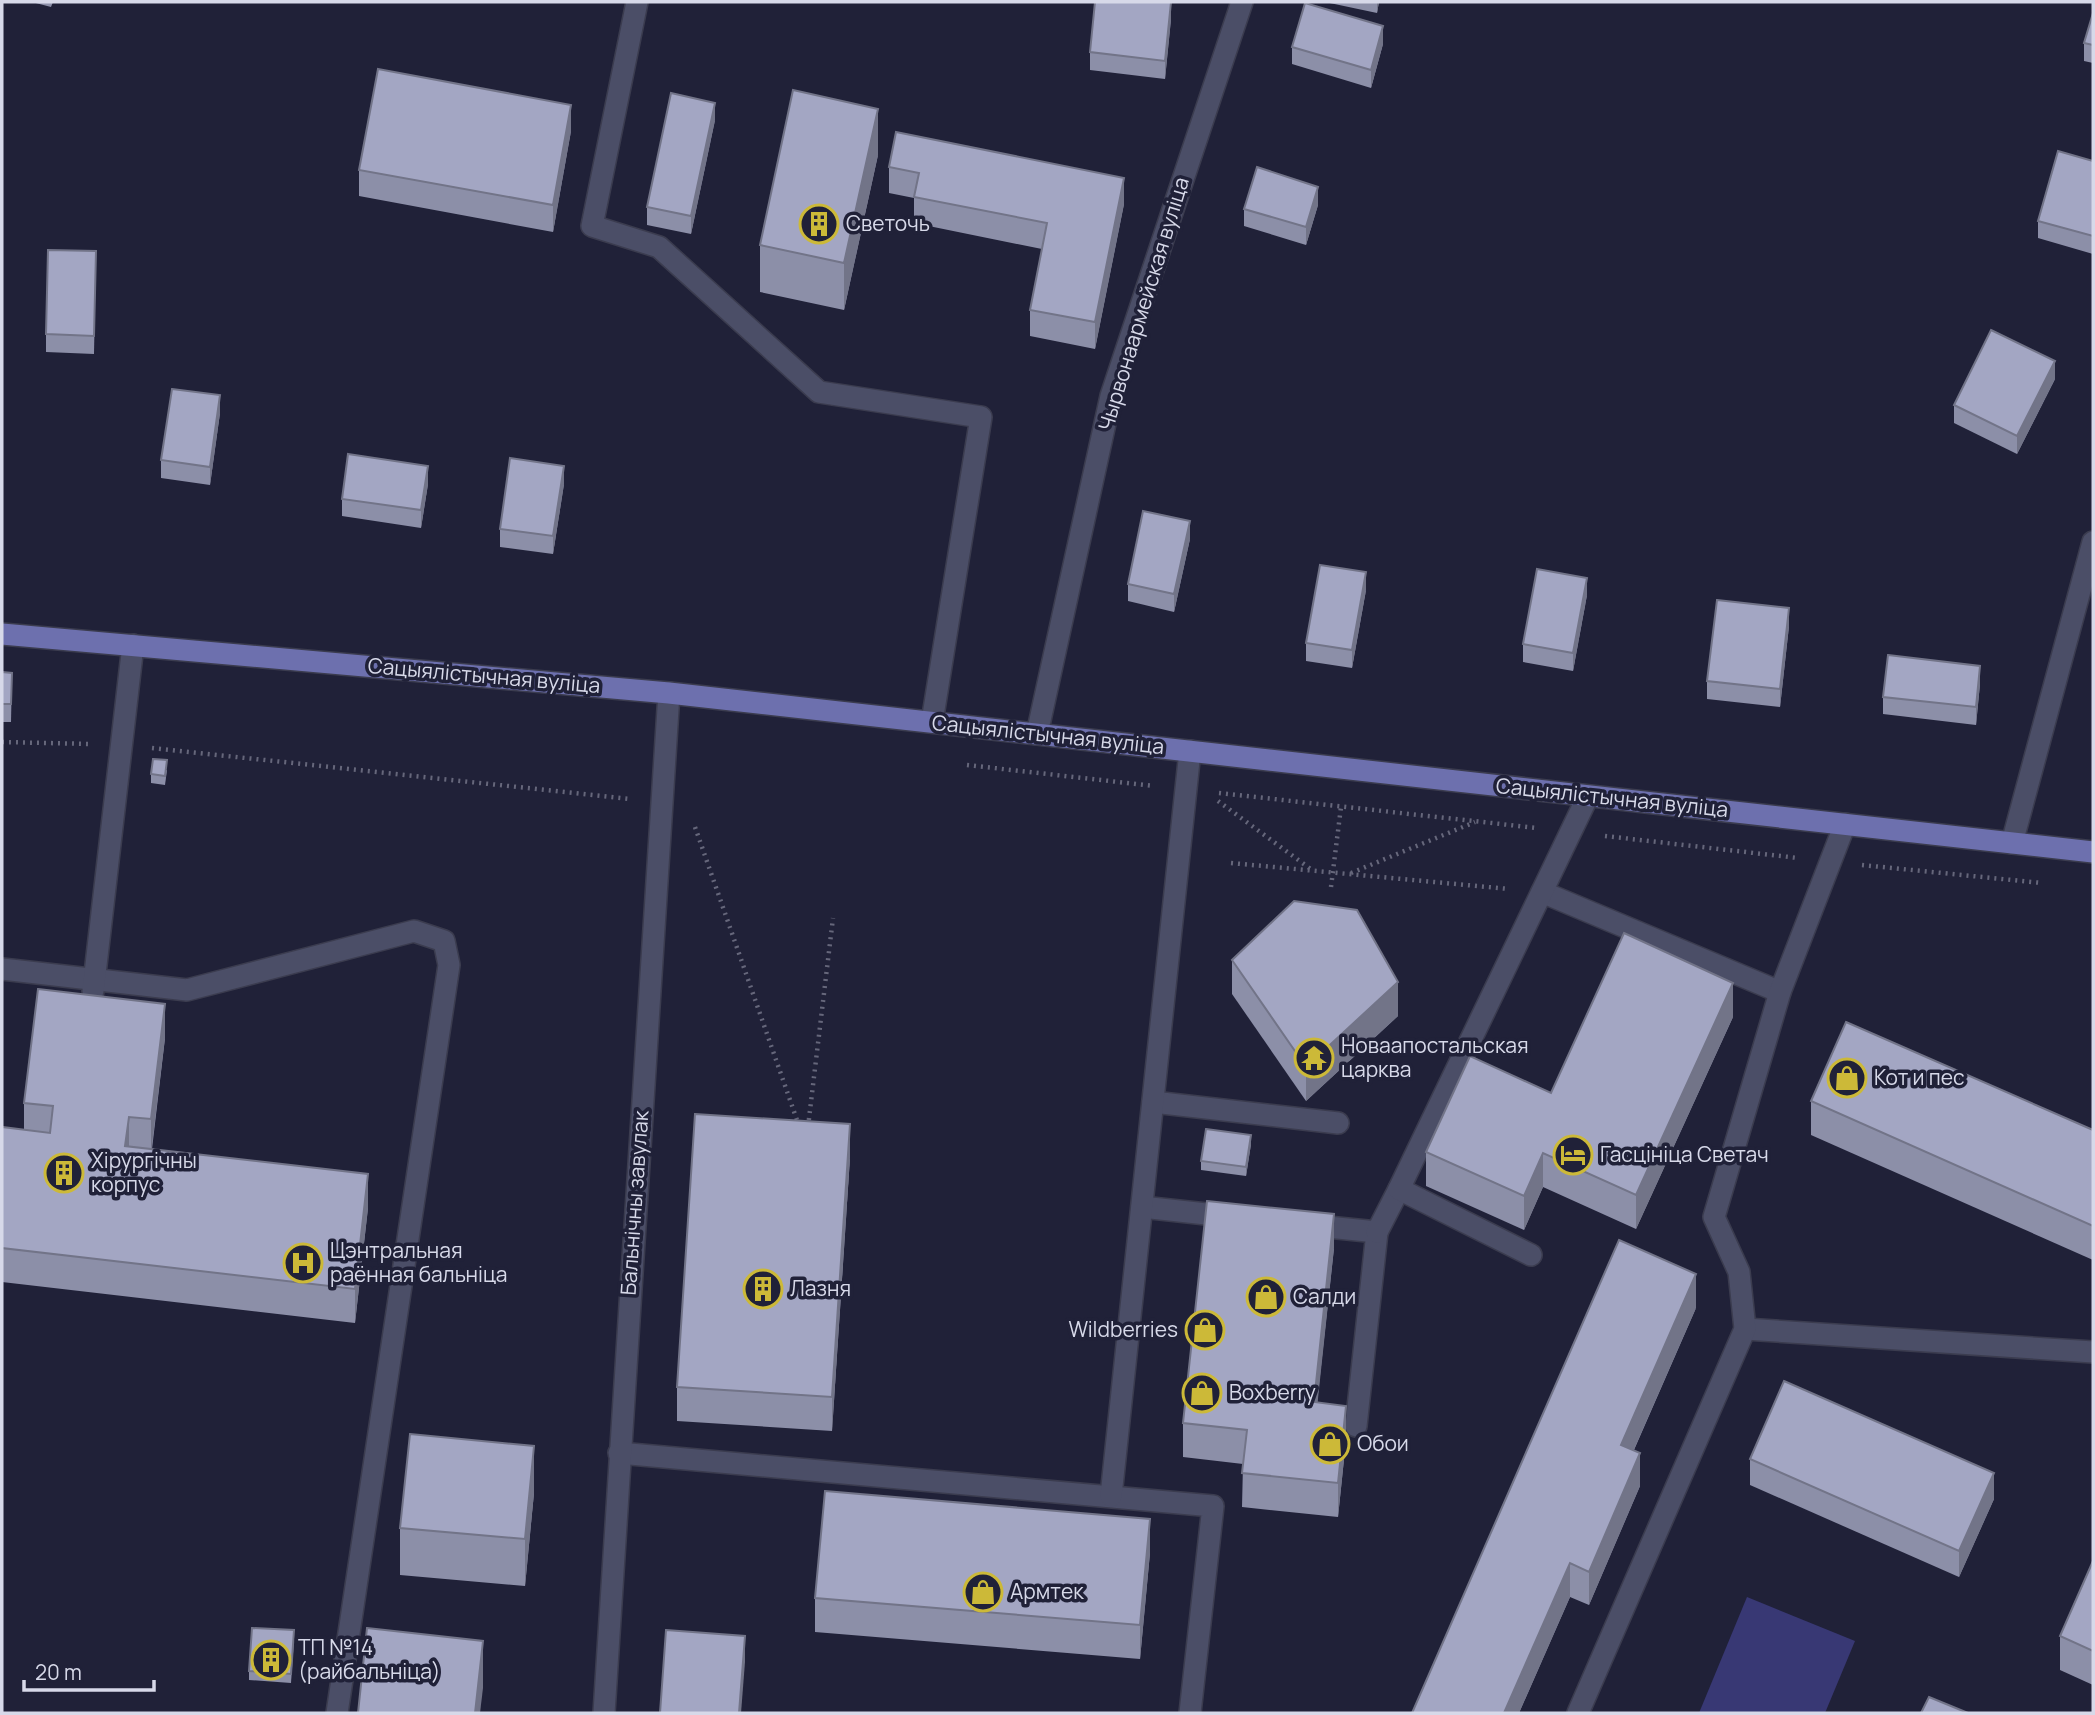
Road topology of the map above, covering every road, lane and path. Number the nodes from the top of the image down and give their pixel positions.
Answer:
1 (637, 2) edge
2 (1242, 2) edge
3 (2093, 542) edge
4 (2, 634) edge
5 (133, 645) junction
6 (669, 693) junction
7 (932, 722) junction
8 (1037, 734) junction
9 (2, 742) edge
10 (121, 745) junction
11 (1190, 751) junction
12 (968, 765) dead end
13 (1196, 791) junction
14 (1588, 796) junction
15 (635, 800) dead end
16 (1341, 807) junction
17 (692, 820) dead end
18 (1477, 821) junction
19 (1845, 824) junction
20 (1571, 832) junction
21 (2012, 844) junction
22 (2093, 852) edge
23 (1830, 862) junction
24 (1231, 863) dead end
25 (1313, 871) junction
26 (1333, 872) junction
27 (1350, 874) junction
28 (2052, 884) dead end
29 (1331, 887) dead end
30 (1542, 892) junction
31 (834, 918) dead end
32 (2, 969) edge
33 (95, 979) junction
34 (1780, 992) junction
35 (91, 1016) edge
36 (1153, 1102) junction
37 (1338, 1123) dead end
38 (1399, 1189) junction
39 (1142, 1207) junction
40 (1253, 1219) edge
41 (1294, 1223) edge
42 (1377, 1232) junction
43 (1531, 1255) dead end
44 (1745, 1329) junction
45 (2093, 1352) edge
46 (1356, 1426) dead end
47 (619, 1453) junction
48 (1111, 1496) junction
49 (337, 1713) edge
50 (604, 1713) edge
51 (1190, 1713) edge
52 (1578, 1713) edge

1 - 7 street
2 - 8 street, Чырвонаармейская вуліца
3 - 21 street
4 - 5 main road, Сацыялістычная вуліца
5 - 6 main road, Сацыялістычная вуліца
5 - 10 street
6 - 7 main road, Сацыялістычная вуліца
6 - 47 street, Бальнічны завулак
7 - 8 main road, Сацыялістычная вуліца
8 - 11 main road, Сацыялістычная вуліца
9 - 10 path
10 - 15 path
10 - 33 street
11 - 13 street
11 - 14 main road, Сацыялістычная вуліца
12 - 13 path
13 - 16 path
13 - 25 path
13 - 36 street
14 - 19 main road, Сацыялістычная вуліца
14 - 20 street
16 - 18 path
16 - 26 path
17 - 31 path
18 - 20 path
18 - 27 path
19 - 21 main road, Сацыялістычная вуліца
19 - 23 street
20 - 23 path
20 - 30 street
21 - 22 main road, Сацыялістычная вуліца
23 - 28 path
23 - 34 street
24 - 25 path
25 - 26 path
26 - 27 path
26 - 29 path
27 - 30 path
30 - 34 street
30 - 38 street
32 - 33 street
33 - 35 street
33 - 49 street
34 - 44 street
36 - 37 street
36 - 39 street
38 - 42 street
38 - 43 street
39 - 40 street
39 - 48 street
41 - 42 street
42 - 46 street
44 - 45 street
44 - 52 street
47 - 48 street
47 - 50 street, Бальнічны завулак
48 - 51 street

